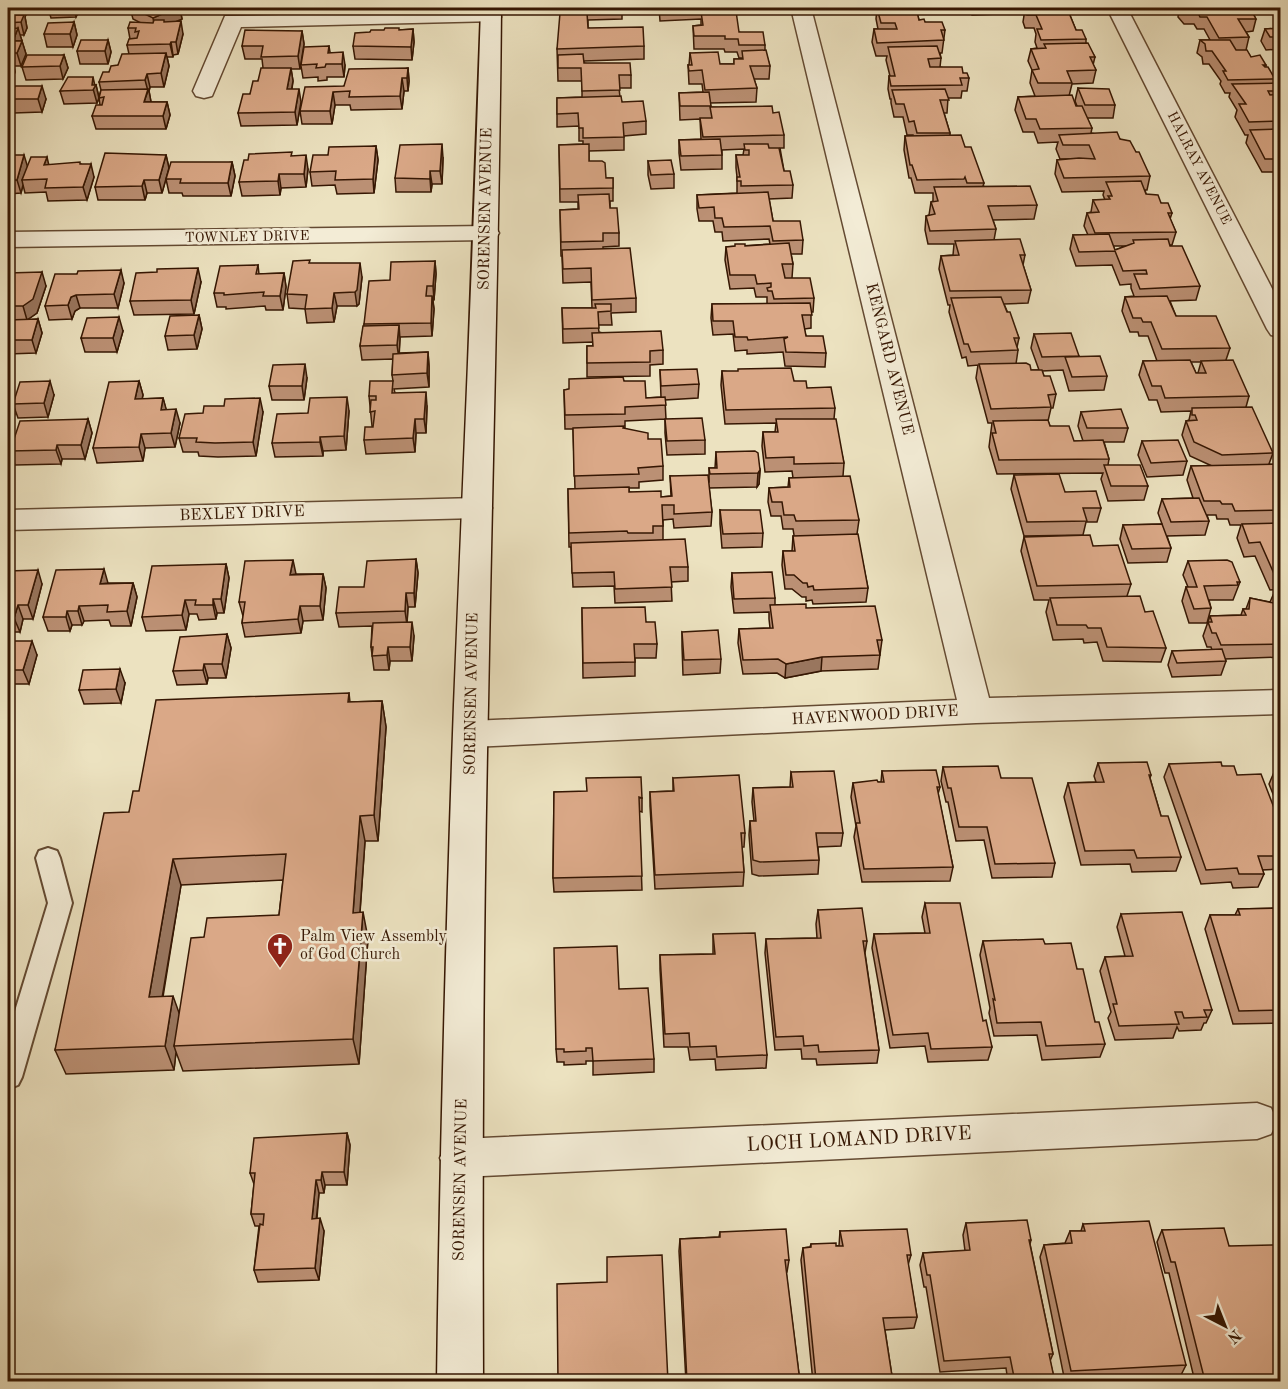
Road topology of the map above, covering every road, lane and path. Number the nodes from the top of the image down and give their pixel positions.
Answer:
1 (801, 8) edge
2 (1117, 8) edge
3 (491, 13) edge
4 (204, 91) dead end
5 (487, 233) junction
6 (8, 240) edge
7 (1281, 330) edge
8 (477, 508) junction
9 (8, 520) edge
10 (1281, 702) edge
11 (976, 711) junction
12 (471, 734) junction
13 (48, 858) dead end
14 (8, 1077) edge
15 (1257, 1121) dead end
16 (461, 1158) junction
17 (460, 1382) edge

1 - 11 street, KENGARD AVENUE
2 - 7 street, HALRAY AVENUE
3 - 4 street
3 - 5 street, SORENSEN AVENUE
5 - 6 street, TOWNLEY DRIVE
5 - 8 street, SORENSEN AVENUE
8 - 9 street, BEXLEY DRIVE
8 - 12 street, SORENSEN AVENUE
10 - 11 street, HAVENWOOD DRIVE
11 - 12 street, HAVENWOOD DRIVE
12 - 16 street, SORENSEN AVENUE
13 - 14 lane
15 - 16 street, LOCH LOMAND DRIVE
16 - 17 street, SORENSEN AVENUE

